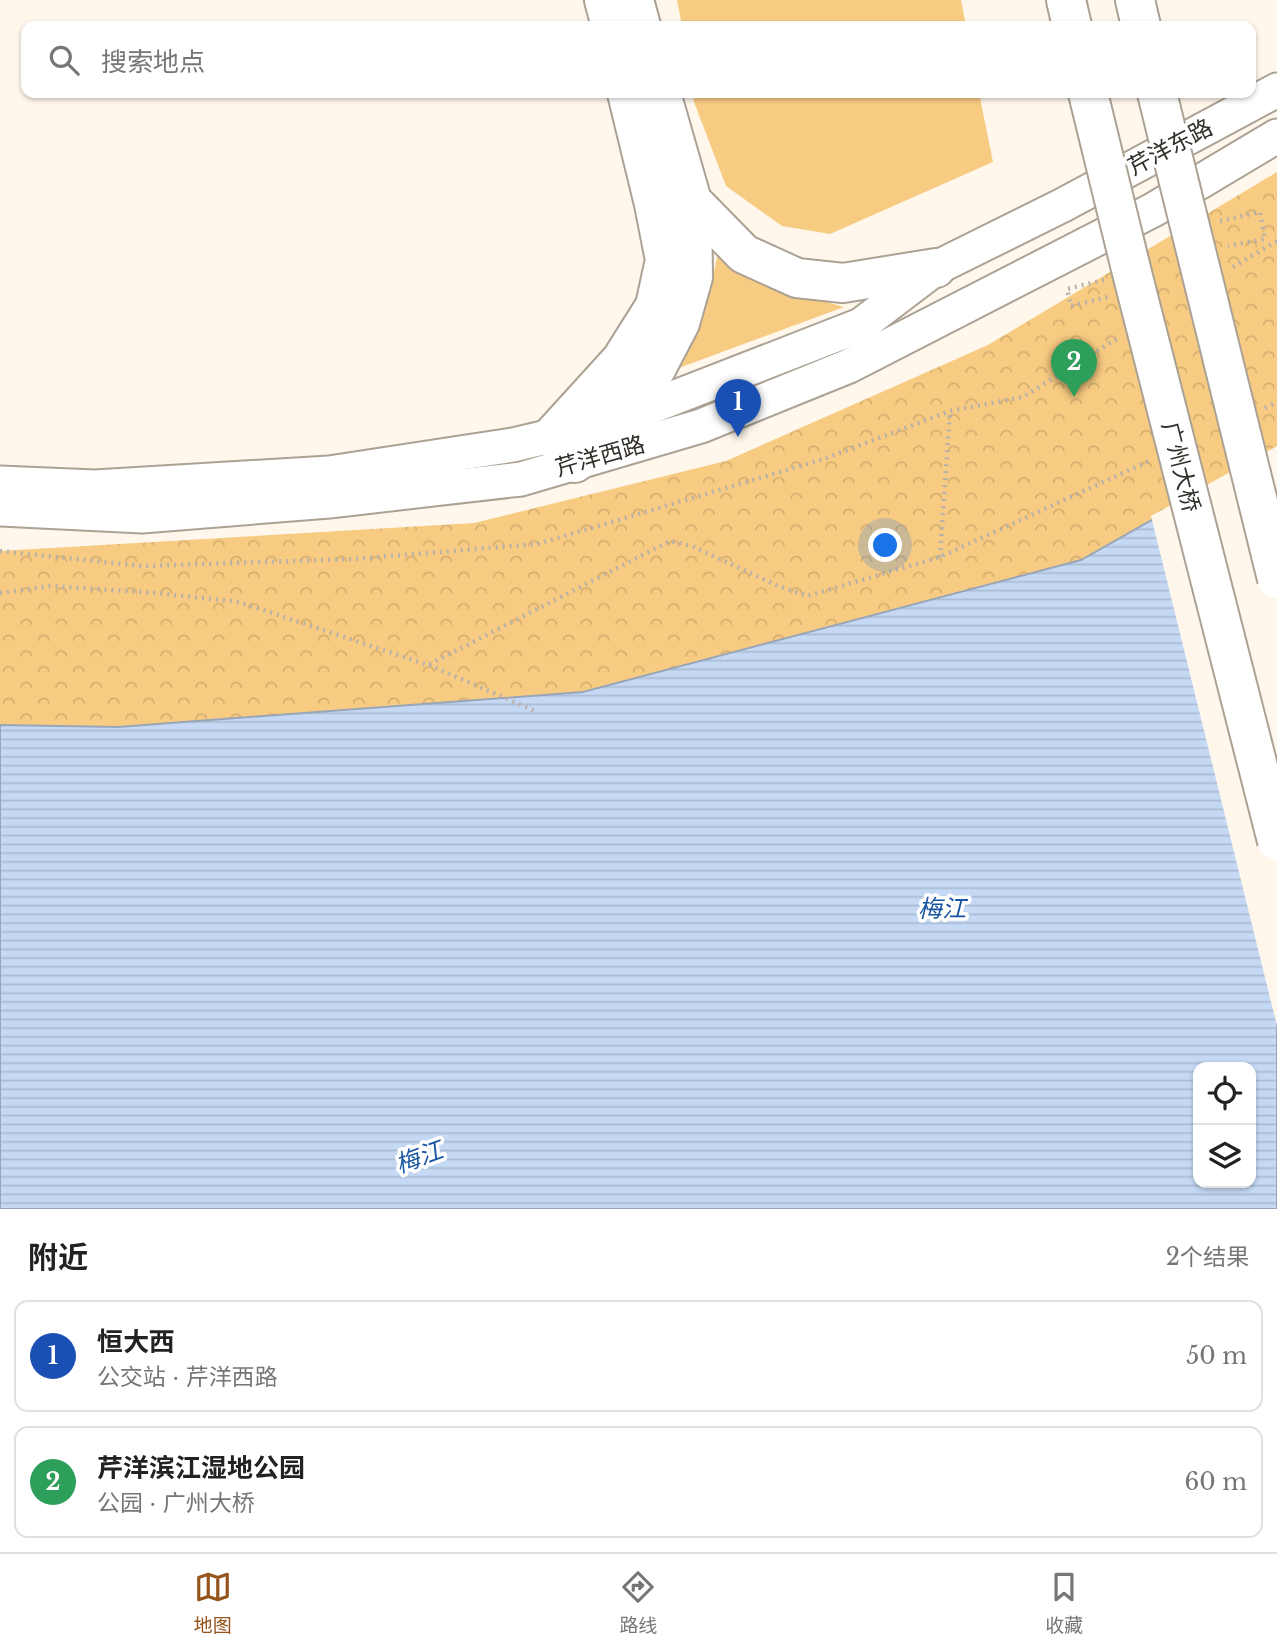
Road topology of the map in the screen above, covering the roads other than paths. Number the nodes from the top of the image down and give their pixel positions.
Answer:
1 (604, 0) edge
2 (634, 0) edge
3 (1135, 0) edge
4 (610, 21) edge
5 (640, 21) edge
6 (1140, 21) edge
7 (1277, 90) edge
8 (628, 98) edge
9 (662, 98) edge
10 (1089, 98) edge
11 (1159, 98) edge
12 (1277, 136) edge
13 (692, 201) junction
14 (1063, 205) joint
15 (1153, 210) joint
16 (936, 268) junction
17 (614, 421) junction
18 (563, 450) junction
19 (0, 483) edge
20 (0, 509) edge
21 (1277, 579) edge
22 (1277, 841) edge

1 - 4 highway
2 - 5 highway
3 - 6 highway
7 - 14 main road, 芹洋东路
8 - 18 highway
9 - 13 highway
10 - 22 highway, 广州大桥, bridge
11 - 21 highway, bridge
12 - 15 main road, 芹洋东路
13 - 16 highway
13 - 17 highway
14 - 16 main road, 芹洋西路
15 - 18 main road, 芹洋西路
16 - 17 main road, 芹洋西路
17 - 18 highway
18 - 19 main road, 芹洋西路
18 - 20 main road, 芹洋西路

